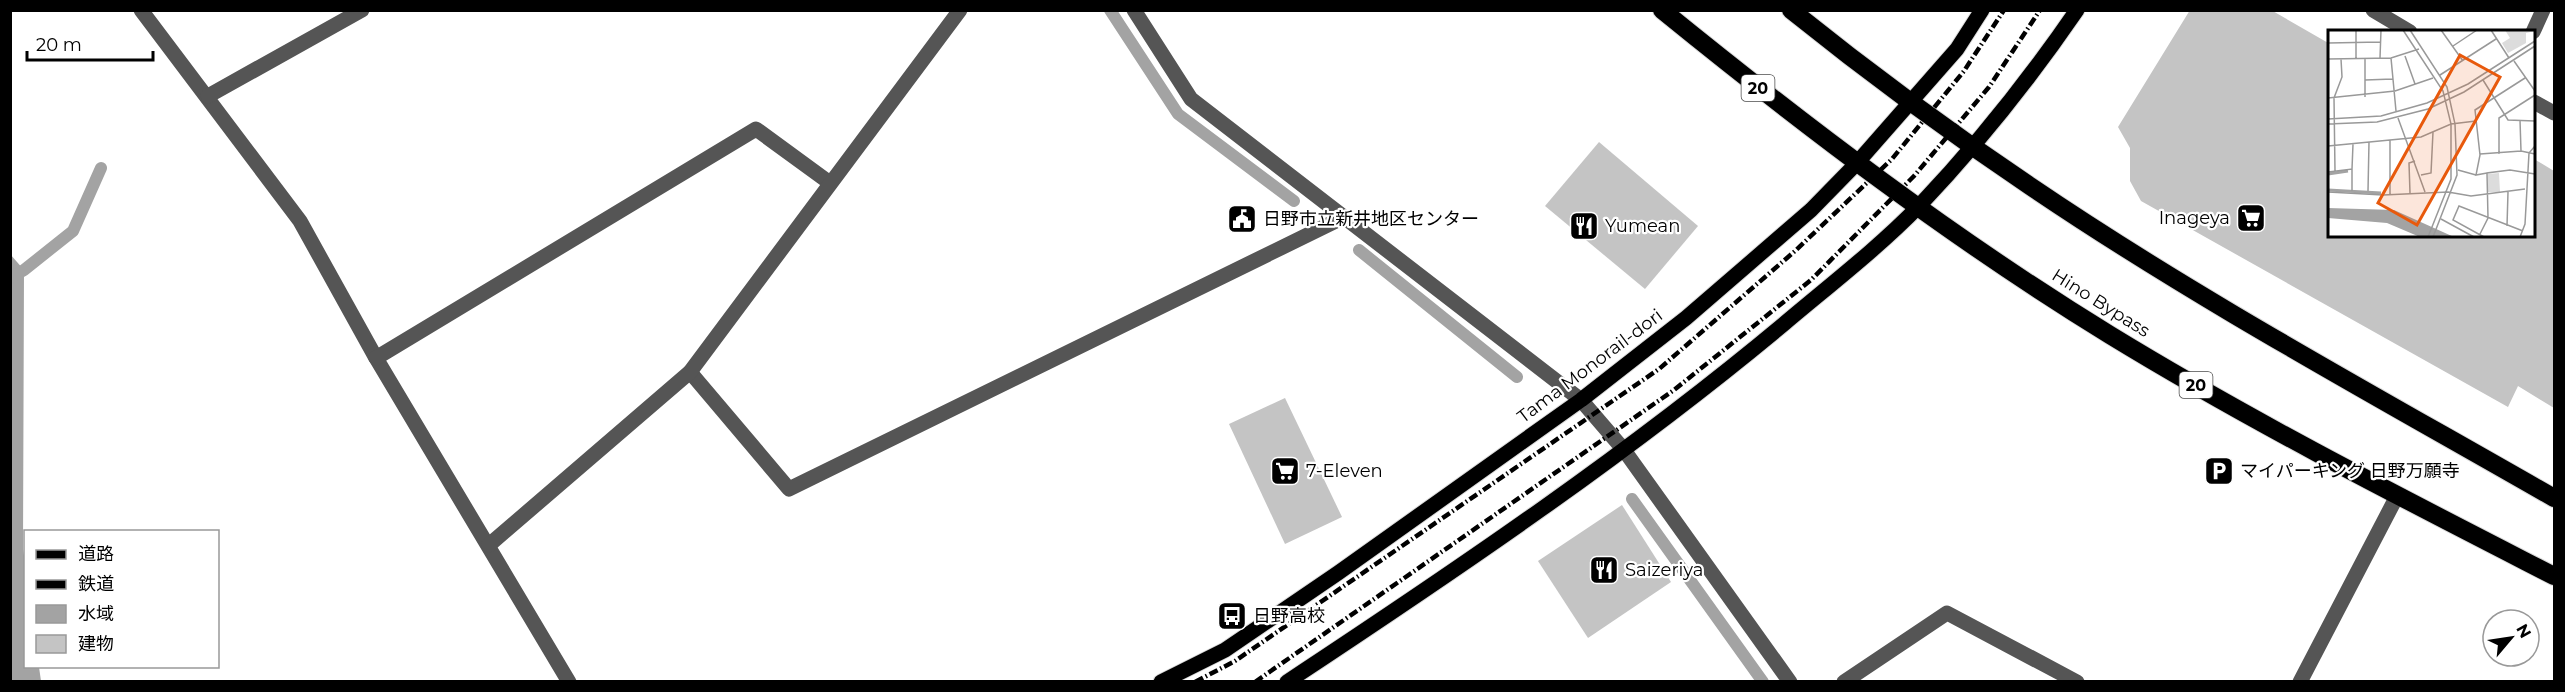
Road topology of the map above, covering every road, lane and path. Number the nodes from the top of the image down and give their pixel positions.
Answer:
1 (141, 10) edge
2 (362, 10) edge
3 (960, 10) edge
4 (1134, 10) edge
5 (1662, 10) edge
6 (1791, 10) edge
7 (1982, 10) edge
8 (2077, 10) edge
9 (2373, 10) edge
10 (2543, 10) edge
11 (2406, 30) edge
12 (2534, 30) edge
13 (208, 96) junction
14 (1913, 102) junction
15 (2535, 103) edge
16 (2554, 113) edge
17 (1973, 146) junction
18 (1856, 164) junction
19 (830, 183) junction
20 (1917, 207) junction
21 (1344, 217) junction
22 (376, 358) junction
23 (690, 372) junction
24 (1581, 400) junction
25 (1624, 450) junction
26 (2397, 496) junction
27 (2554, 498) edge
28 (489, 545) junction
29 (2554, 576) edge
30 (569, 681) edge
31 (1161, 681) edge
32 (1287, 681) edge
33 (1790, 681) edge
34 (1844, 681) edge
35 (2077, 681) edge
36 (2300, 681) edge

1 - 13 street
2 - 13 street
3 - 19 street
4 - 21 street
5 - 18 highway, Hino Bypass / 20
6 - 14 highway
7 - 14 main road, Tama Monorail-dori
8 - 17 main road
9 - 11 street
10 - 12 street
13 - 22 street
14 - 17 highway
14 - 18 main road, Tama Monorail-dori
15 - 16 street
17 - 20 main road
17 - 27 highway
18 - 20 highway, Hino Bypass / 20
18 - 24 main road, Tama Monorail-dori
19 - 22 street
19 - 23 street
20 - 25 main road
20 - 26 highway, Hino Bypass / 20
21 - 23 street
21 - 24 street
22 - 28 street
23 - 28 street
24 - 25 street
24 - 31 main road, Tama Monorail-dori
25 - 32 main road
25 - 33 street
26 - 29 highway, Hino Bypass / 20
26 - 36 street
28 - 30 street
34 - 35 street

